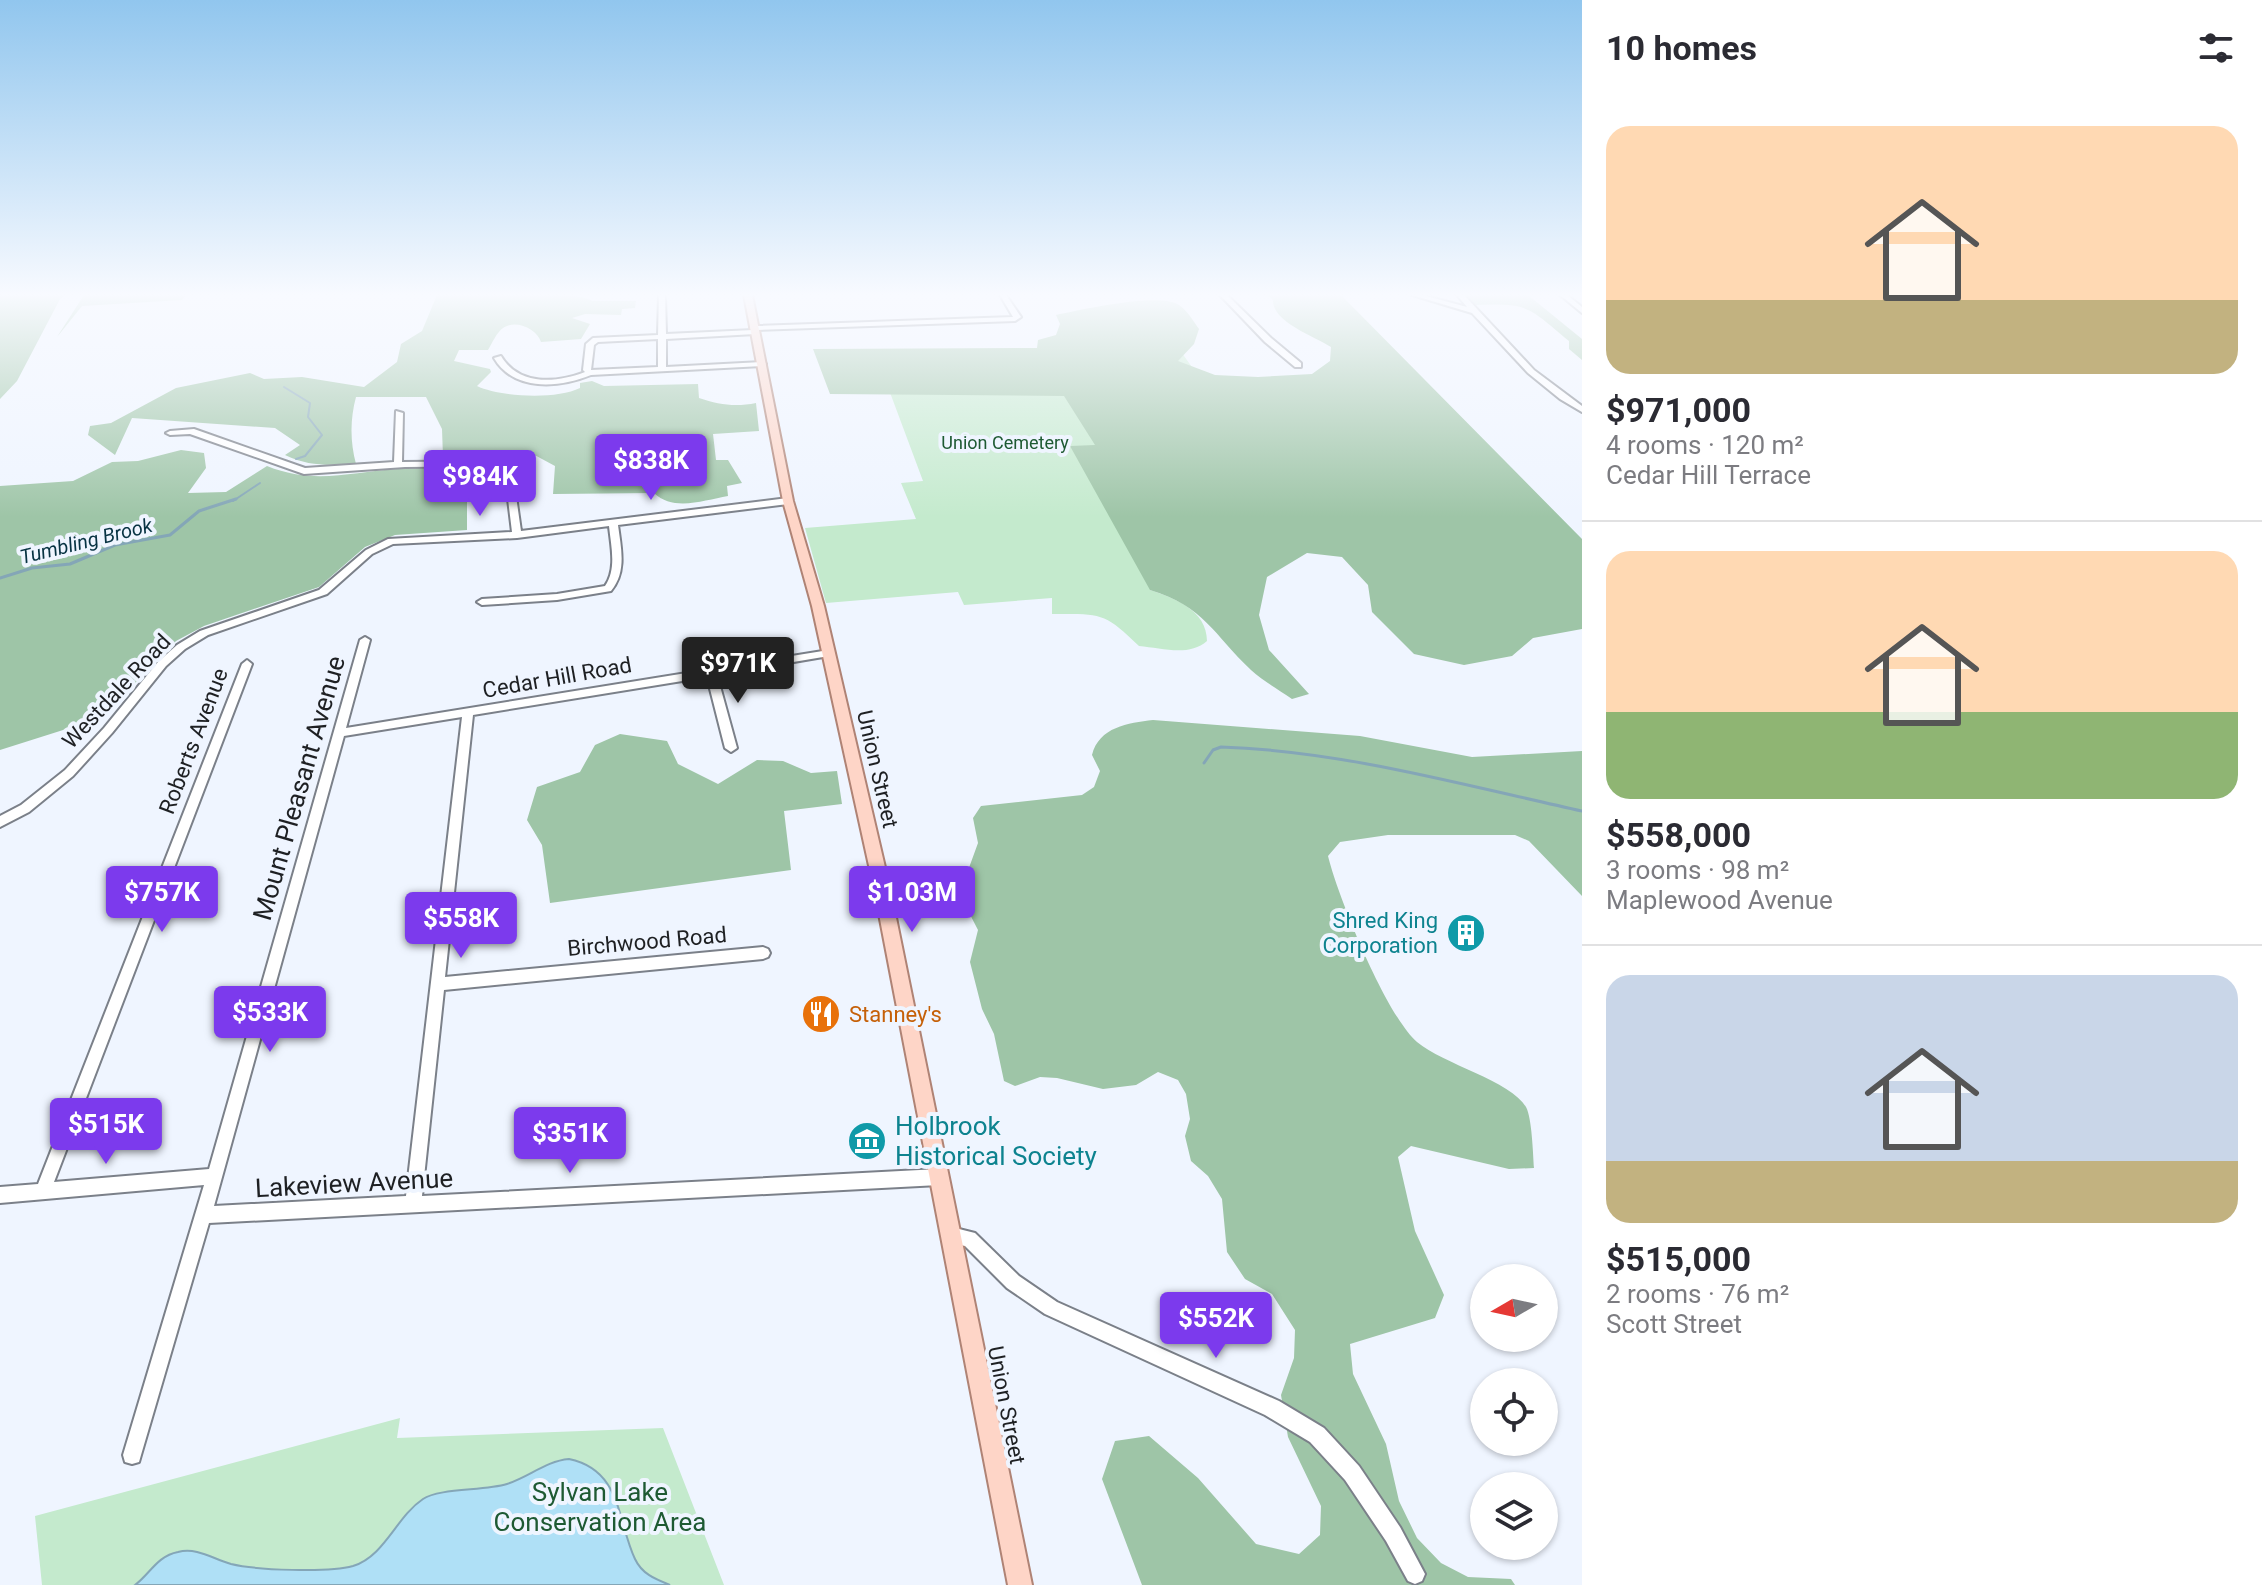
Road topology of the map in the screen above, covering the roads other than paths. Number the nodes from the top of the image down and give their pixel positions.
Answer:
1 (503, 369) edge
2 (590, 369) edge
3 (662, 369) edge
4 (763, 369) edge
5 (1525, 369) edge
6 (590, 373) junction
7 (1582, 410) edge
8 (399, 413) dead end
9 (170, 433) dead end
10 (398, 465) junction
11 (788, 501) junction
12 (613, 523) junction
13 (517, 535) junction
14 (482, 602) dead end
15 (365, 640) dead end
16 (829, 653) junction
17 (247, 664) dead end
18 (711, 671) junction
19 (468, 713) junction
20 (339, 733) junction
21 (731, 748) dead end
22 (0, 822) edge
23 (763, 953) dead end
24 (439, 984) junction
25 (215, 1176) junction
26 (939, 1177) junction
27 (43, 1191) junction
28 (0, 1195) edge
29 (413, 1203) junction
30 (204, 1215) junction
31 (951, 1235) junction
32 (132, 1455) dead end
33 (1415, 1574) dead end
34 (1020, 1585) edge

1 - 6 street
2 - 6 street
3 - 6 street
4 - 11 main road, Union Street
5 - 7 street
8 - 10 street
9 - 10 street
10 - 13 street
11 - 12 street, Westdale Road
11 - 16 main road, Union Street
12 - 13 street, Westdale Road
12 - 14 street
13 - 22 street, Westdale Road
15 - 20 street, Mount Pleasant Avenue
16 - 18 street, Cedar Hill Road
16 - 26 main road, Union Street
17 - 27 street, Roberts Avenue
18 - 19 street, Cedar Hill Road
18 - 21 street
19 - 20 street, Cedar Hill Road
19 - 24 street
20 - 25 street, Mount Pleasant Avenue
23 - 24 street, Birchwood Road
24 - 29 street
25 - 27 street
25 - 30 street, Mount Pleasant Avenue
26 - 29 street, Lakeview Avenue
26 - 31 main road, Union Street
27 - 28 street
29 - 30 street, Lakeview Avenue
30 - 32 street, Mount Pleasant Avenue
31 - 33 street
31 - 34 main road, Union Street

